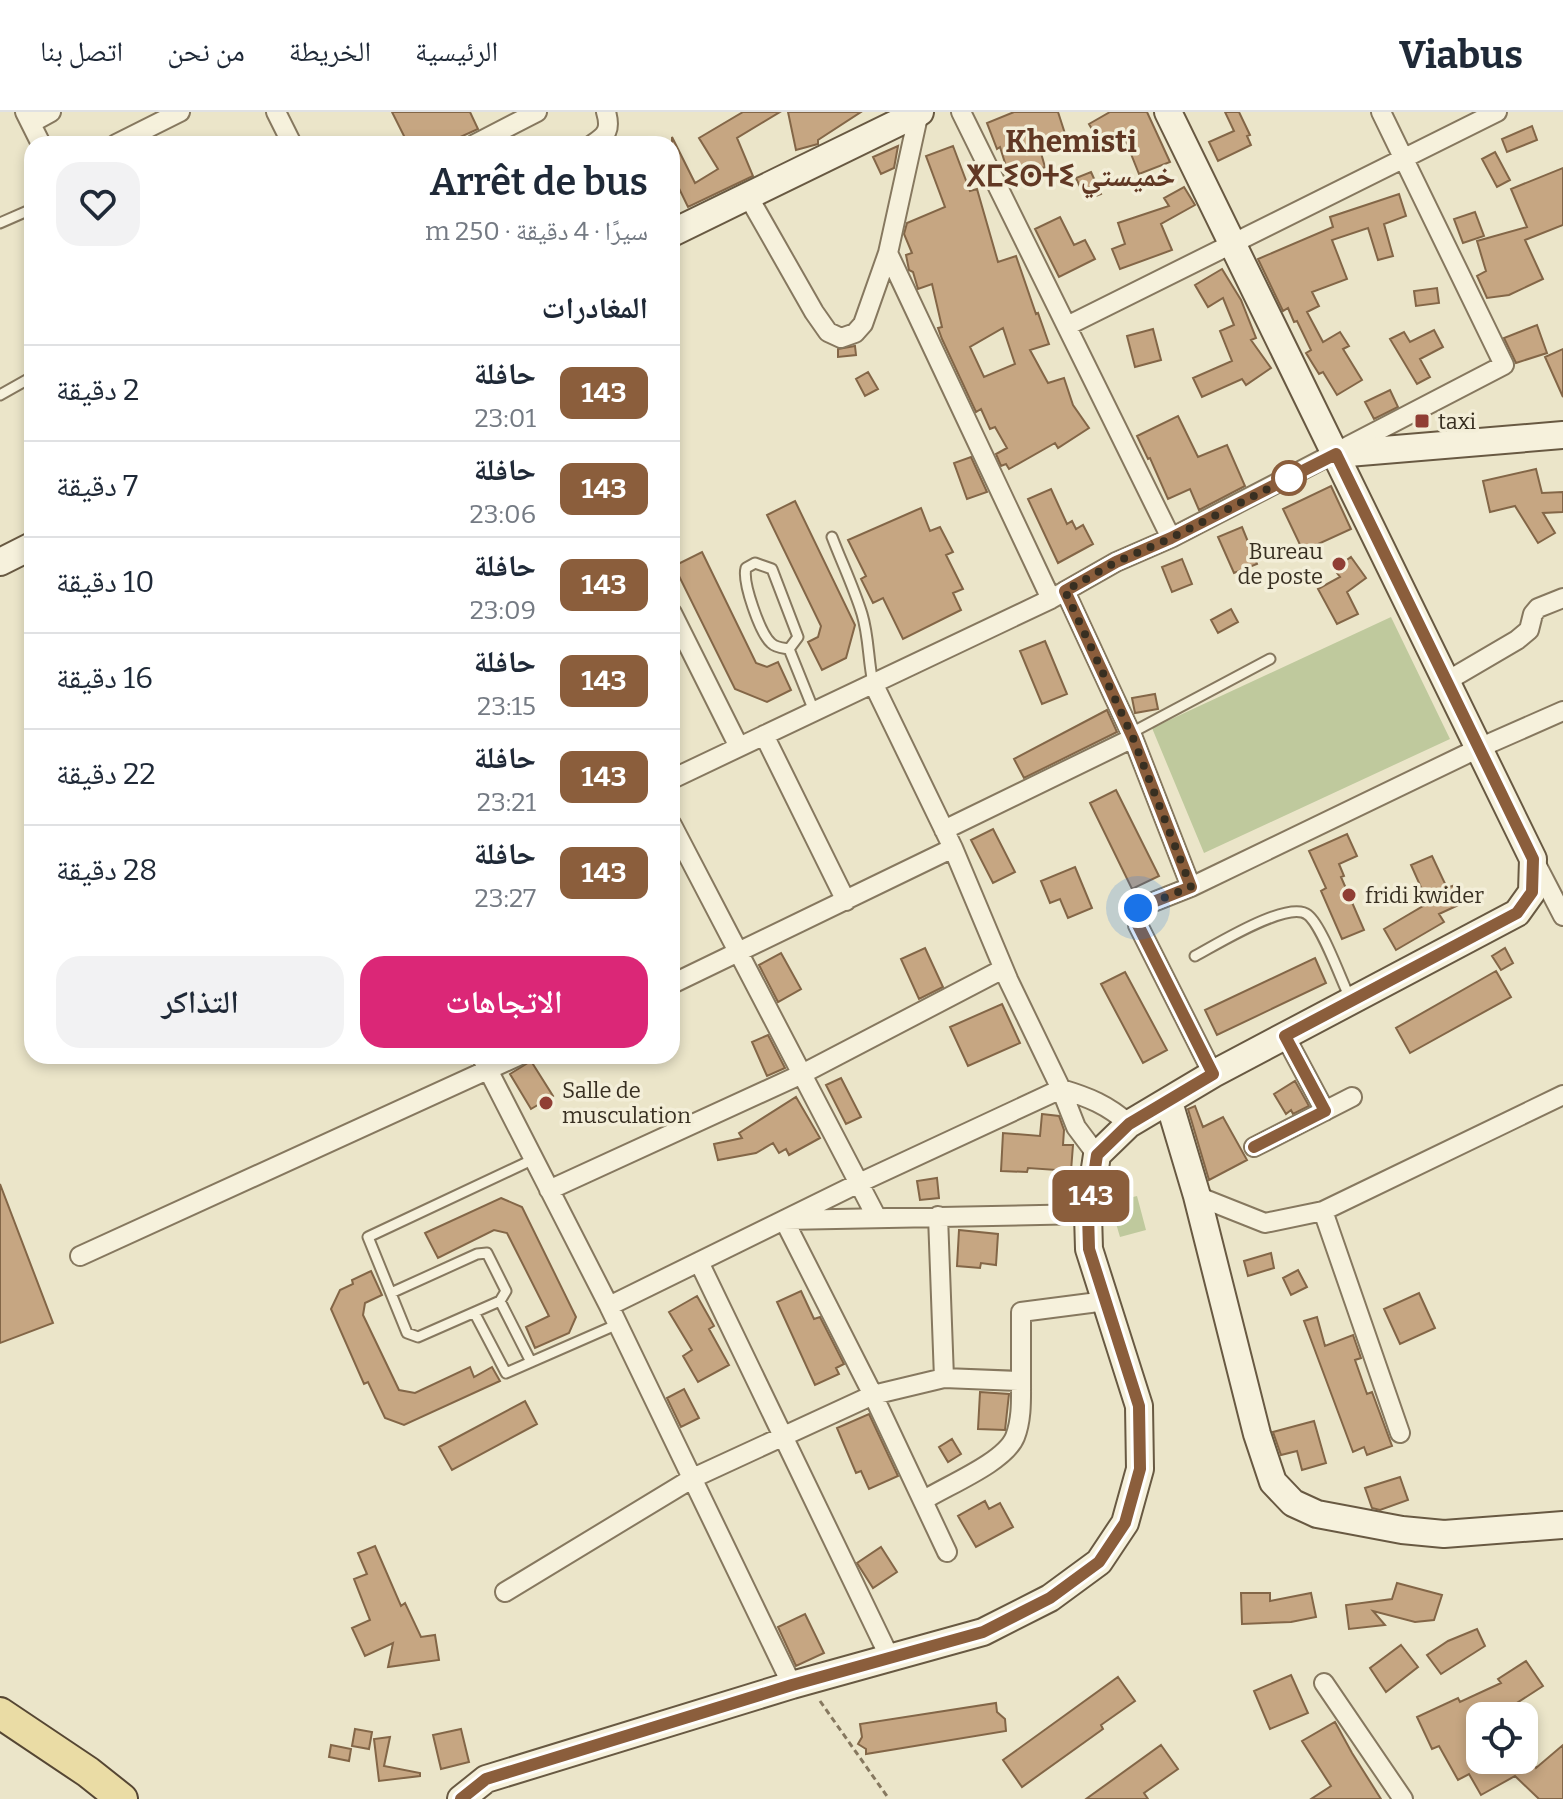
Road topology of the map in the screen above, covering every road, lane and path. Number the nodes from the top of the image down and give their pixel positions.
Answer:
1 (51, 112) edge
2 (180, 112) edge
3 (276, 112) edge
4 (537, 112) edge
5 (606, 112) edge
6 (920, 112) edge
7 (961, 112) edge
8 (1168, 112) edge
9 (1381, 112) edge
10 (1497, 112) edge
11 (28, 118) edge
12 (37, 136) edge
13 (132, 136) edge
14 (288, 136) edge
15 (501, 136) edge
16 (602, 136) edge
17 (1403, 159) junction
18 (748, 196) junction
19 (24, 212) edge
20 (0, 223) edge
21 (680, 229) edge
22 (1232, 242) junction
23 (888, 253) junction
24 (1067, 326) junction
25 (24, 382) edge
26 (0, 395) edge
27 (1563, 435) edge
28 (1336, 454) junction
29 (832, 537) dead end
30 (1171, 538) junction
31 (24, 550) edge
32 (0, 562) edge
33 (1058, 595) junction
34 (1563, 598) edge
35 (680, 629) edge
36 (789, 649) junction
37 (1270, 659) dead end
38 (1447, 681) junction
39 (873, 683) junction
40 (814, 711) junction
41 (1563, 711) edge
42 (764, 735) junction
43 (1132, 736) junction
44 (739, 747) junction
45 (1479, 748) junction
46 (680, 775) edge
47 (944, 830) junction
48 (953, 848) junction
49 (680, 853) edge
50 (1533, 859) junction
51 (1191, 887) junction
52 (846, 901) junction
53 (1563, 916) edge
54 (739, 953) junction
55 (1195, 956) dead end
56 (680, 980) edge
57 (1009, 981) junction
58 (1351, 1001) junction
59 (1285, 1036) junction
60 (482, 1064) edge
61 (485, 1064) edge
62 (802, 1074) junction
63 (1213, 1074) junction
64 (1061, 1089) junction
65 (1563, 1095) edge
66 (1352, 1097) dead end
67 (1169, 1102) junction
68 (1325, 1111) junction
69 (1129, 1124) junction
70 (1254, 1147) dead end
71 (1097, 1155) junction
72 (534, 1159) junction
73 (859, 1183) junction
74 (549, 1190) junction
75 (1197, 1196) junction
76 (1323, 1211) junction
77 (1088, 1214) junction
78 (938, 1216) junction
79 (877, 1218) junction
80 (784, 1220) junction
81 (80, 1256) dead end
82 (699, 1262) junction
83 (391, 1293) junction
84 (500, 1301) junction
85 (1106, 1301) junction
86 (609, 1306) junction
87 (475, 1314) junction
88 (618, 1324) junction
89 (531, 1362) junction
90 (944, 1378) junction
91 (1021, 1381) junction
92 (873, 1395) junction
93 (1400, 1433) dead end
94 (783, 1437) junction
95 (693, 1478) junction
96 (924, 1500) junction
97 (1563, 1525) edge
98 (947, 1552) dead end
99 (505, 1592) dead end
100 (889, 1656) junction
101 (799, 1683) junction
102 (1324, 1683) dead end
103 (0, 1713) edge
104 (122, 1799) edge
105 (461, 1799) edge
106 (889, 1799) edge
107 (1403, 1799) edge

1 - 11 street
2 - 13 street
3 - 14 street
4 - 15 street
5 - 16 street
6 - 18 main road
6 - 23 street
7 - 24 street
8 - 22 main road
9 - 17 street
10 - 17 street
11 - 12 street
17 - 22 street
17 - 28 street
18 - 21 main road
18 - 23 street
19 - 20 lane
22 - 24 street
22 - 28 main road
23 - 33 street
24 - 30 street
25 - 26 lane
27 - 28 main road
28 - 30 street
28 - 38 main road
29 - 39 lane
30 - 33 street
31 - 32 main road
33 - 39 street
33 - 43 street
34 - 38 street
35 - 44 street
36 - 36 lane
36 - 40 lane
37 - 43 lane
38 - 45 main road
39 - 40 street
39 - 47 street
40 - 42 street
41 - 45 street
42 - 44 street
42 - 52 street
43 - 47 street
43 - 51 street
44 - 46 street
45 - 50 main road
45 - 51 street
47 - 48 street
48 - 52 street
48 - 57 street
49 - 54 street
50 - 53 street
50 - 58 main road
51 - 63 street
52 - 54 street
54 - 56 street
54 - 62 street
55 - 58 lane
57 - 62 street
57 - 64 street
58 - 59 main road
59 - 63 main road
59 - 68 street
60 - 81 street
61 - 72 street
62 - 73 street
62 - 74 street
63 - 67 main road
64 - 69 street
64 - 71 street
64 - 73 street
65 - 76 street
66 - 68 street
67 - 69 main road
67 - 75 main road
68 - 70 street
69 - 71 main road
71 - 77 main road
72 - 74 street
72 - 83 lane
73 - 79 street
73 - 80 street
74 - 86 street
75 - 76 street
75 - 97 main road
76 - 93 street
77 - 78 street
77 - 85 main road
78 - 79 street
78 - 90 street
79 - 80 street
80 - 82 street
80 - 92 street
82 - 86 street
82 - 94 street
83 - 84 lane
83 - 87 lane
84 - 87 lane
84 - 89 lane
85 - 91 street
85 - 100 main road
86 - 88 street
87 - 89 lane
88 - 89 lane
88 - 95 street
90 - 91 street
90 - 92 street
91 - 96 street
92 - 94 street
92 - 96 street
94 - 95 street
94 - 100 street
95 - 99 street
95 - 101 street
96 - 98 street
100 - 101 main road
101 - 105 main road
101 - 106 path
102 - 107 street
103 - 104 main road

